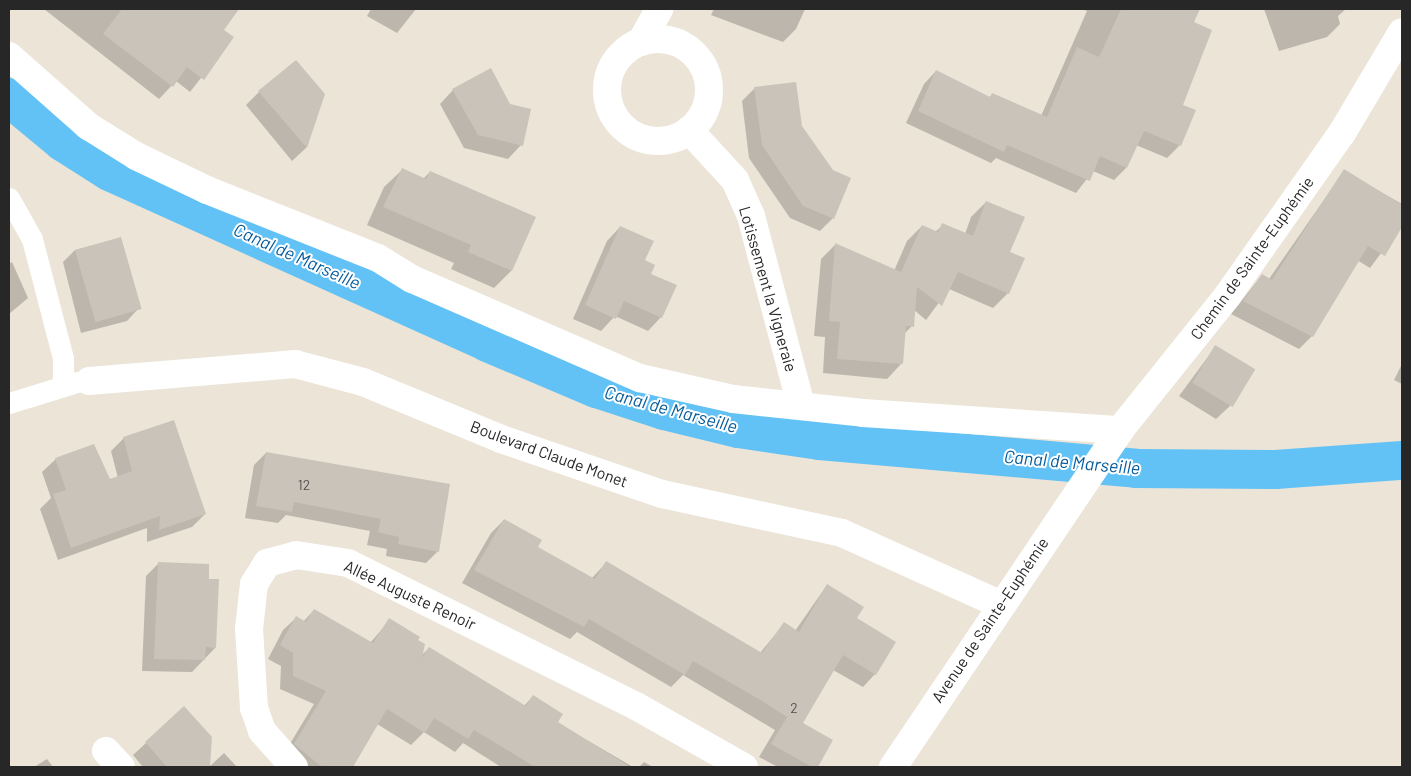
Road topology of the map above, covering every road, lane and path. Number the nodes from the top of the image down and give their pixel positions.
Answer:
1 (659, 9) edge
2 (1402, 32) edge
3 (641, 42) junction
4 (9, 56) edge
5 (689, 130) junction
6 (9, 198) edge
7 (76, 382) junction
8 (9, 403) edge
9 (801, 405) junction
10 (1114, 439) junction
11 (1088, 475) joint
12 (999, 604) junction
13 (294, 767) edge
14 (744, 767) edge
15 (892, 767) edge

1 - 3 street
2 - 10 street, Chemin de Sainte-Euphémie
3 - 5 street
3 - 5 street
4 - 9 street
5 - 9 street, Lotissement la Vigneraie
6 - 7 lane
7 - 8 lane
7 - 12 street, Boulevard Claude Monet
9 - 10 street
10 - 11 street, Chemin de Sainte-Euphémie
11 - 12 street, Avenue de Sainte-Euphémie
12 - 15 street, Avenue de Sainte-Euphémie
13 - 14 street, Allée Auguste Renoir

